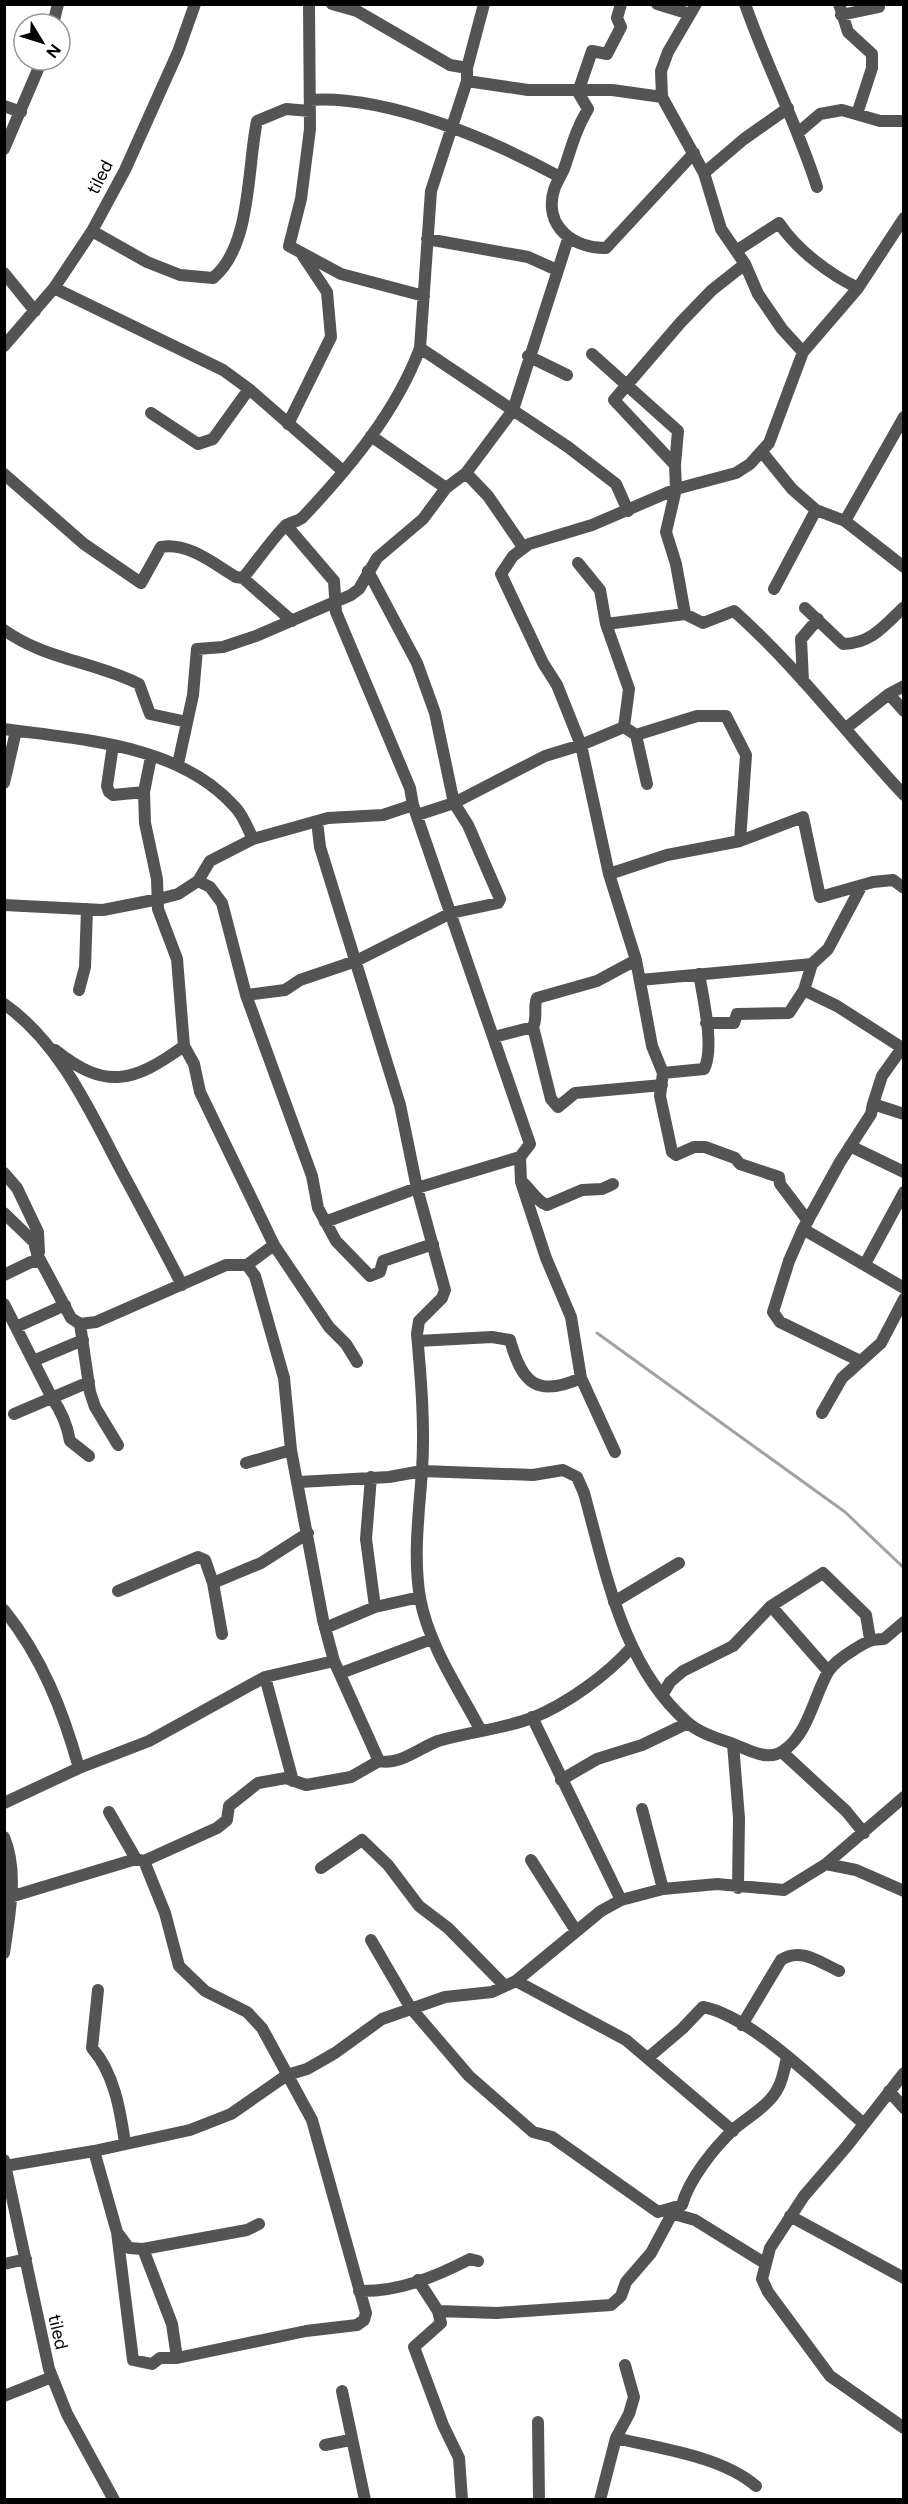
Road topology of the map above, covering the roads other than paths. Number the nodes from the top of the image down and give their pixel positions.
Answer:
1 (195, 4) edge
2 (309, 4) edge
3 (332, 4) edge
4 (484, 4) edge
5 (621, 4) edge
6 (657, 4) edge
7 (745, 4) edge
8 (879, 7) dead end
9 (693, 9) edge
10 (840, 10) edge
11 (37, 72) edge
12 (467, 75) junction
13 (578, 92) junction
14 (662, 97) junction
15 (310, 105) junction
16 (4, 106) edge
17 (788, 108) junction
18 (21, 112) junction
19 (857, 114) junction
20 (903, 121) edge
21 (452, 128) junction
22 (799, 132) junction
23 (4, 148) edge
24 (694, 153) junction
25 (704, 173) junction
26 (560, 177) junction
27 (817, 187) dead end
28 (903, 218) edge
29 (92, 231) junction
30 (427, 239) junction
31 (568, 239) junction
32 (736, 251) junction
33 (302, 255) junction
34 (745, 264) junction
35 (557, 270) junction
36 (4, 273) edge
37 (54, 288) junction
38 (858, 288) junction
39 (424, 296) junction
40 (35, 311) junction
41 (4, 346) edge
42 (420, 348) junction
43 (803, 352) junction
44 (592, 354) dead end
45 (528, 356) junction
46 (567, 375) dead end
47 (628, 383) junction
48 (249, 389) junction
49 (513, 410) junction
50 (151, 413) dead end
51 (903, 417) edge
52 (288, 424) junction
53 (371, 436) junction
54 (762, 452) junction
55 (675, 465) junction
56 (343, 471) junction
57 (466, 473) junction
58 (4, 474) edge
59 (446, 488) junction
60 (676, 489) junction
61 (816, 510) junction
62 (628, 511) junction
63 (300, 520) junction
64 (845, 521) junction
65 (286, 525) junction
66 (297, 538) junction
67 (523, 547) junction
68 (578, 563) dead end
69 (903, 567) edge
70 (368, 571) junction
71 (243, 578) junction
72 (774, 589) dead end
73 (336, 607) junction
74 (903, 607) edge
75 (805, 608) dead end
76 (685, 614) junction
77 (818, 619) junction
78 (292, 621) junction
79 (606, 624) junction
80 (4, 630) edge
81 (803, 681) junction
82 (903, 686) edge
83 (889, 694) junction
84 (903, 711) edge
85 (188, 722) junction
86 (624, 727) junction
87 (846, 728) junction
88 (10, 730) edge
89 (636, 735) junction
90 (581, 745) junction
91 (113, 746) junction
92 (182, 747) junction
93 (156, 758) junction
94 (178, 764) junction
95 (4, 783) edge
96 (647, 784) dead end
97 (144, 792) junction
98 (903, 795) edge
99 (454, 803) junction
100 (415, 810) junction
101 (317, 821) junction
102 (254, 839) junction
103 (740, 841) junction
104 (609, 874) junction
105 (203, 884) junction
106 (861, 887) junction
107 (903, 888) edge
108 (159, 899) junction
109 (4, 905) edge
110 (87, 909) junction
111 (451, 913) junction
112 (636, 960) junction
113 (356, 961) junction
114 (812, 964) junction
115 (699, 974) junction
116 (640, 980) junction
117 (80, 990) dead end
118 (804, 990) junction
119 (246, 995) junction
120 (4, 1005) edge
121 (706, 1023) junction
122 (533, 1026) junction
123 (494, 1037) junction
124 (47, 1044) junction
125 (184, 1046) junction
126 (903, 1048) edge
127 (663, 1079) junction
128 (873, 1104) junction
129 (903, 1114) edge
130 (850, 1146) junction
131 (520, 1157) junction
132 (903, 1172) edge
133 (4, 1173) edge
134 (521, 1182) junction
135 (613, 1184) dead end
136 (417, 1188) junction
137 (903, 1192) edge
138 (4, 1213) edge
139 (325, 1222) junction
140 (806, 1225) junction
141 (433, 1244) junction
142 (274, 1245) junction
143 (39, 1258) junction
144 (865, 1264) junction
145 (247, 1265) junction
146 (4, 1275) edge
147 (182, 1285) junction
148 (903, 1288) edge
149 (4, 1304) edge
150 (903, 1304) edge
151 (65, 1305) junction
152 (80, 1324) junction
153 (16, 1327) junction
154 (83, 1340) junction
155 (418, 1341) junction
156 (33, 1361) junction
157 (860, 1361) junction
158 (357, 1362) dead end
159 (581, 1378) junction
160 (89, 1382) junction
161 (51, 1398) junction
162 (822, 1413) dead end
163 (14, 1414) dead end
164 (118, 1445) dead end
165 (291, 1450) junction
166 (615, 1452) dead end
167 (89, 1456) dead end
168 (246, 1463) dead end
169 (422, 1471) junction
170 (371, 1477) junction
171 (299, 1482) junction
172 (308, 1533) junction
173 (679, 1563) dead end
174 (213, 1583) junction
175 (118, 1591) dead end
176 (420, 1597) junction
177 (614, 1602) junction
178 (771, 1606) junction
179 (375, 1607) junction
180 (4, 1610) edge
181 (903, 1622) edge
182 (325, 1628) junction
183 (222, 1634) dead end
184 (432, 1639) junction
185 (870, 1639) junction
186 (632, 1647) junction
187 (334, 1661) junction
188 (828, 1671) junction
189 (341, 1673) junction
190 (265, 1677) junction
191 (663, 1694) junction
192 (532, 1718) junction
193 (688, 1723) junction
194 (481, 1731) junction
195 (733, 1744) junction
196 (782, 1752) junction
197 (379, 1761) junction
198 (79, 1768) junction
199 (561, 1780) junction
200 (293, 1781) junction
201 (903, 1797) edge
202 (4, 1803) edge
203 (642, 1809) dead end
204 (109, 1812) dead end
205 (864, 1833) junction
206 (4, 1837) edge
207 (140, 1860) junction
208 (531, 1860) dead end
209 (826, 1864) junction
210 (321, 1868) dead end
211 (738, 1888) junction
212 (663, 1889) junction
213 (903, 1891) edge
214 (621, 1900) junction
215 (8, 1903) edge
216 (576, 1931) junction
217 (371, 1940) dead end
218 (4, 1953) edge
219 (839, 1971) dead end
220 (510, 1983) junction
221 (98, 1990) dead end
222 (410, 2007) junction
223 (742, 2025) junction
224 (649, 2057) junction
225 (788, 2057) junction
226 (903, 2073) edge
227 (287, 2075) junction
228 (889, 2091) junction
229 (903, 2108) edge
230 (864, 2124) junction
231 (733, 2131) junction
232 (125, 2143) junction
233 (94, 2151) junction
234 (5, 2163) edge
235 (658, 2212) junction
236 (674, 2212) junction
237 (790, 2216) junction
238 (259, 2224) dead end
239 (117, 2232) junction
240 (143, 2250) junction
241 (26, 2259) junction
242 (478, 2261) dead end
243 (4, 2264) edge
244 (766, 2264) junction
245 (903, 2278) edge
246 (418, 2280) junction
247 (359, 2291) junction
248 (438, 2311) junction
249 (177, 2358) junction
250 (625, 2365) dead end
251 (52, 2377) junction
252 (342, 2391) dead end
253 (4, 2396) edge
254 (538, 2422) dead end
255 (903, 2428) edge
256 (616, 2438) junction
257 (350, 2440) junction
258 (325, 2445) dead end
259 (756, 2486) dead end
260 (114, 2499) edge
261 (364, 2499) edge
262 (462, 2499) edge
263 (539, 2499) edge
264 (600, 2499) edge

1 - 29 street, tiled
2 - 15 street
3 - 12 street
4 - 12 street
5 - 13 street
6 - 9 street
7 - 17 street
8 - 10 street
9 - 14 street
10 - 19 street
11 - 18 street
12 - 13 street
12 - 21 street
13 - 14 street
13 - 26 street
14 - 24 street
15 - 21 street
15 - 29 street
15 - 33 street
16 - 18 street
17 - 22 street
17 - 25 street
18 - 23 street
19 - 20 street
19 - 22 street
21 - 26 street
21 - 30 street
22 - 27 street
24 - 25 street
24 - 31 street
25 - 32 street
26 - 31 street
28 - 38 street
29 - 37 street, tiled
30 - 35 street
30 - 39 street
31 - 35 street
32 - 34 street
32 - 38 street
33 - 39 street
33 - 52 street
34 - 43 street
34 - 47 street
35 - 45 street
36 - 40 street
37 - 40 street, tiled
37 - 48 street
38 - 43 street
39 - 42 street
40 - 41 street, tiled
42 - 49 street
42 - 53 street
43 - 54 street
44 - 47 street
45 - 46 street
45 - 49 street
47 - 55 street
47 - 55 street
48 - 50 street
48 - 52 street
49 - 57 street
49 - 62 street
51 - 64 street
52 - 56 street
53 - 56 street
53 - 59 street
54 - 60 street
54 - 61 street
55 - 60 street
56 - 63 street
57 - 59 street
57 - 67 street
58 - 71 street
59 - 70 street
60 - 62 street
60 - 76 street
61 - 64 street
61 - 72 street
62 - 67 street
63 - 65 street
63 - 66 street
64 - 69 street
65 - 66 street
65 - 71 street
66 - 73 street
67 - 90 street
68 - 79 street
70 - 73 street
70 - 99 street
71 - 78 street
73 - 78 street
73 - 100 street
74 - 77 street
75 - 77 street
76 - 79 street
76 - 81 street
77 - 81 street
78 - 85 street
79 - 86 street
80 - 85 street
81 - 87 street
82 - 83 street
83 - 84 street
83 - 87 street
85 - 92 street
86 - 89 street
86 - 90 street
87 - 98 street
88 - 91 street
88 - 95 street
89 - 96 street
89 - 103 street
90 - 99 street
90 - 104 street
91 - 93 street
91 - 97 street
92 - 93 street
92 - 94 street
93 - 94 street
93 - 97 street
94 - 102 street
97 - 108 street
99 - 100 street
99 - 111 street
100 - 101 street
100 - 111 street
101 - 102 street
101 - 113 street
102 - 105 street
103 - 104 street
103 - 106 street
104 - 112 street
105 - 108 street
105 - 119 street
106 - 107 street
106 - 114 street
108 - 110 street
108 - 125 street
109 - 110 street
110 - 117 street
111 - 113 street
111 - 123 street
112 - 116 street
112 - 122 street
113 - 119 street
113 - 136 street
114 - 115 street
114 - 118 street
115 - 116 street
115 - 121 street
116 - 127 street
118 - 121 street
118 - 126 street
119 - 139 street
120 - 124 street
121 - 127 street
122 - 123 street
122 - 127 street
123 - 131 street
124 - 125 street
124 - 147 street
125 - 142 street
126 - 128 street
127 - 140 street
128 - 129 street
128 - 130 street
130 - 132 street
130 - 140 street
131 - 134 street
131 - 136 street
133 - 143 street
134 - 135 street
134 - 159 street
136 - 139 street
136 - 141 street
137 - 144 street
138 - 143 street
139 - 141 street
140 - 144 street
140 - 157 street
141 - 155 street
142 - 145 street
142 - 158 street
143 - 146 street
143 - 151 street
144 - 148 street
145 - 147 street
145 - 165 street
147 - 152 street
149 - 153 street
150 - 157 street
151 - 152 street
151 - 153 street
152 - 154 street
153 - 156 street
154 - 156 street
154 - 160 street
155 - 159 street
155 - 169 street
156 - 161 street
157 - 162 street
159 - 166 street
160 - 161 street
160 - 164 street
161 - 163 street
161 - 167 street
165 - 168 street
165 - 171 street
169 - 170 street
169 - 176 street
169 - 177 street
170 - 171 street
170 - 179 street
171 - 172 street
172 - 174 street
172 - 182 street
173 - 177 street
174 - 175 street
174 - 183 street
176 - 179 street
176 - 184 street
177 - 186 street
178 - 185 street
178 - 188 street
178 - 191 street
179 - 182 street
180 - 198 street
181 - 185 street
182 - 187 street
184 - 189 street
184 - 194 street
185 - 188 street
186 - 191 street
186 - 192 street
187 - 189 street
187 - 190 street
188 - 196 street
189 - 197 street
190 - 198 street
190 - 200 street
191 - 193 street
192 - 194 street
192 - 199 street
193 - 195 street
193 - 199 street
194 - 197 street
195 - 196 street
195 - 211 street
196 - 205 street
197 - 200 street
198 - 202 street
199 - 214 street
200 - 207 street
201 - 205 street
203 - 212 street
204 - 207 street
205 - 209 street
206 - 215 street
207 - 215 street
207 - 227 street
208 - 216 street
209 - 211 street
209 - 213 street
210 - 220 street
211 - 212 street
212 - 214 street
214 - 216 street
215 - 218 street
216 - 220 street
217 - 222 street
219 - 223 street
220 - 222 street
220 - 224 street
221 - 232 street
222 - 227 street
222 - 235 street
223 - 224 street
223 - 225 street
224 - 231 street
225 - 230 street
225 - 231 street
226 - 228 street
227 - 232 street
227 - 247 street
228 - 229 street
228 - 230 street
230 - 237 street
231 - 235 street
232 - 233 street
233 - 234 street
233 - 239 street
234 - 241 street, tiled
235 - 236 street
236 - 244 street
236 - 248 street
237 - 244 street
237 - 245 street
238 - 240 street
239 - 240 street
239 - 249 street
240 - 249 street
241 - 243 street
241 - 251 street, tiled
242 - 246 street
244 - 255 street
246 - 247 street
246 - 248 street
247 - 249 street
248 - 262 street
250 - 256 street
251 - 253 street
251 - 260 street, tiled
252 - 257 street
254 - 263 street
256 - 259 street
256 - 264 street
257 - 258 street
257 - 261 street

